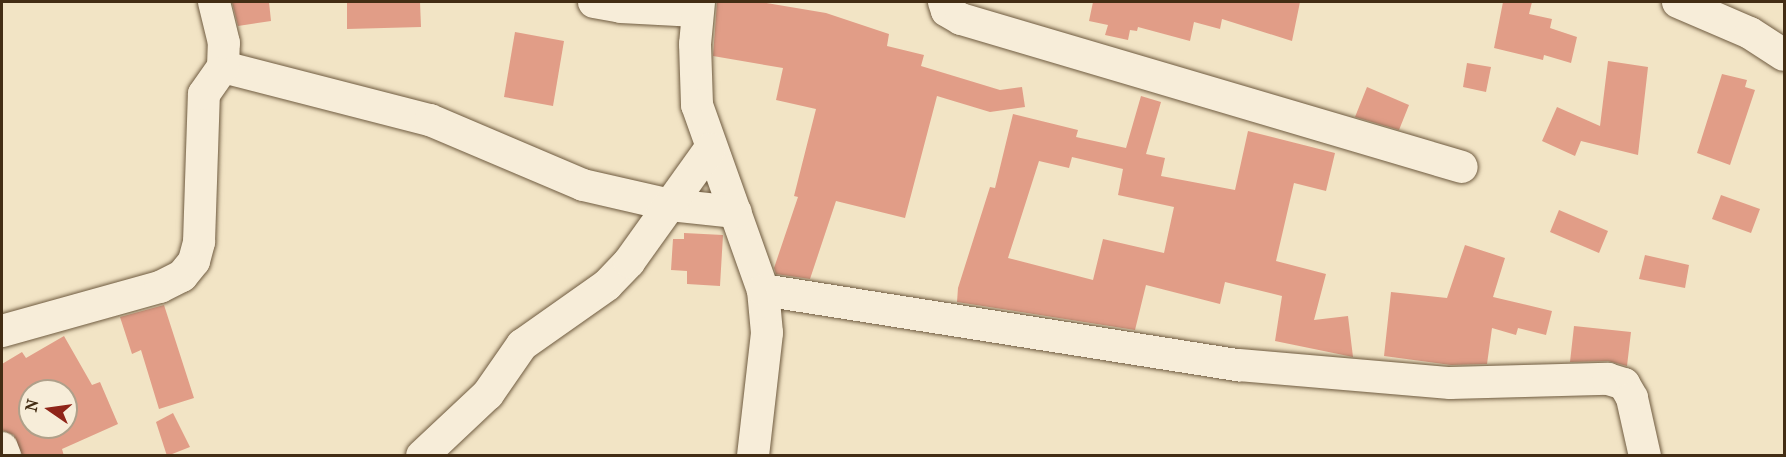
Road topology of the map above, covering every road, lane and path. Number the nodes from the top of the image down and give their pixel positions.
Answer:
1 (214, 2) edge
2 (594, 2) edge
3 (944, 2) edge
4 (1678, 2) edge
5 (698, 6) edge
6 (1785, 55) edge
7 (223, 67) junction
8 (710, 149) junction
9 (1462, 166) dead end
10 (670, 205) junction
11 (736, 212) junction
12 (763, 290) junction
13 (2, 331) edge
14 (2, 448) edge
15 (5, 456) edge
16 (422, 456) edge
17 (753, 456) edge
18 (1645, 456) edge

1 - 7 street
2 - 5 street
3 - 9 street
4 - 6 street
5 - 8 street
7 - 10 street
7 - 13 street
8 - 10 street
8 - 11 street
10 - 11 street
10 - 16 street
11 - 12 street
12 - 17 street
12 - 18 street
14 - 15 street

